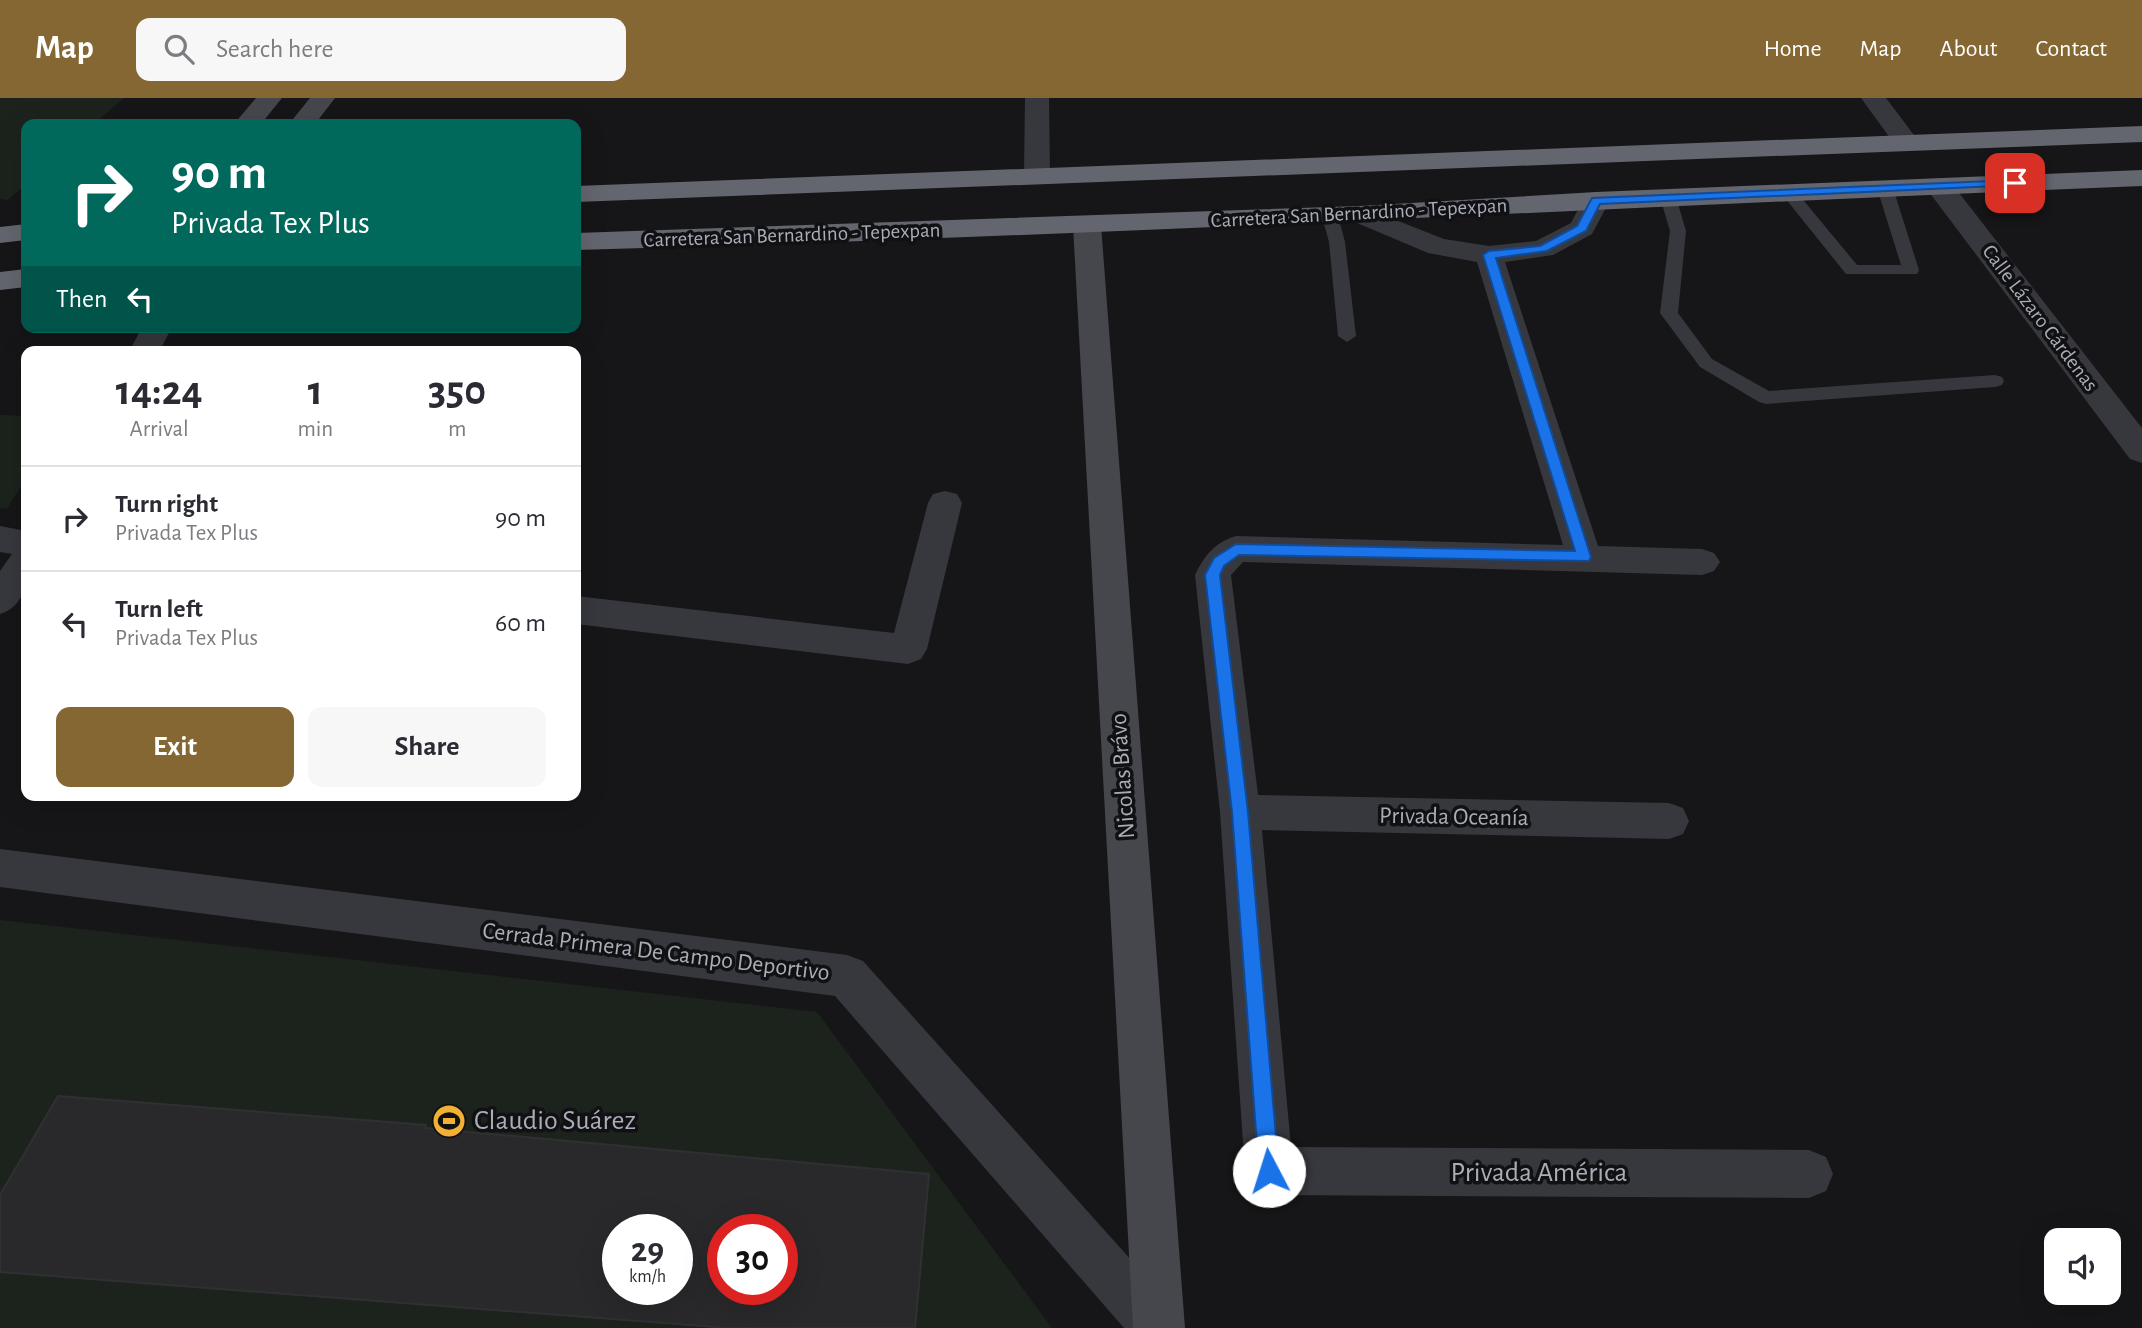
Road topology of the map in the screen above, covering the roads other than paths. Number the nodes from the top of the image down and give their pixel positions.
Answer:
1 (270, 98) edge
2 (323, 98) edge
3 (1037, 98) edge
4 (1873, 98) edge
5 (251, 119) edge
6 (306, 119) edge
7 (2142, 134) edge
8 (1908, 143) junction
9 (1037, 176) junction
10 (2142, 178) edge
11 (1939, 186) junction
12 (1885, 188) junction
13 (1789, 193) junction
14 (581, 194) edge
15 (1668, 197) junction
16 (1596, 200) junction
17 (1360, 214) junction
18 (1330, 216) junction
19 (1087, 225) junction
20 (21, 233) edge
21 (0, 235) edge
22 (581, 242) edge
23 (1489, 255) junction
24 (21, 279) edge
25 (0, 281) edge
26 (1347, 336) dead end
27 (1995, 381) dead end
28 (2142, 451) edge
29 (945, 503) dead end
30 (0, 540) edge
31 (21, 543) edge
32 (1584, 557) junction
33 (1702, 562) dead end
34 (21, 568) edge
35 (0, 600) edge
36 (581, 611) edge
37 (1240, 812) junction
38 (1669, 821) dead end
39 (0, 868) edge
40 (1809, 1174) dead end
41 (1158, 1328) edge

1 - 5 street
2 - 6 street
3 - 9 street
4 - 8 street
7 - 8 highway, Carretera San Bernardino - Tepexpan
8 - 9 highway, Carretera San Bernardino - Tepexpan
9 - 14 highway, Carretera San Bernardino - Tepexpan
10 - 11 highway, Carretera San Bernardino - Tepexpan
11 - 12 highway, Carretera San Bernardino - Tepexpan
11 - 28 street, Calle Lázaro Cárdenas
12 - 13 highway, Carretera San Bernardino - Tepexpan
12 - 13 lane
13 - 15 highway, Carretera San Bernardino - Tepexpan
15 - 16 highway, Carretera San Bernardino - Tepexpan
15 - 27 lane
16 - 17 highway, Carretera San Bernardino - Tepexpan
16 - 23 street
17 - 18 highway, Carretera San Bernardino - Tepexpan
17 - 23 street
18 - 19 highway, Carretera San Bernardino - Tepexpan
18 - 26 lane
19 - 22 highway, Carretera San Bernardino - Tepexpan
19 - 41 street, Nicolas Brávo
20 - 21 highway
23 - 32 street
24 - 25 highway
29 - 36 street
30 - 31 street
32 - 33 street
32 - 37 street
34 - 35 street
37 - 38 street, Privada Oceanía
37 - 40 street, Privada América
39 - 41 street, Cerrada Primera De Campo Deportivo

